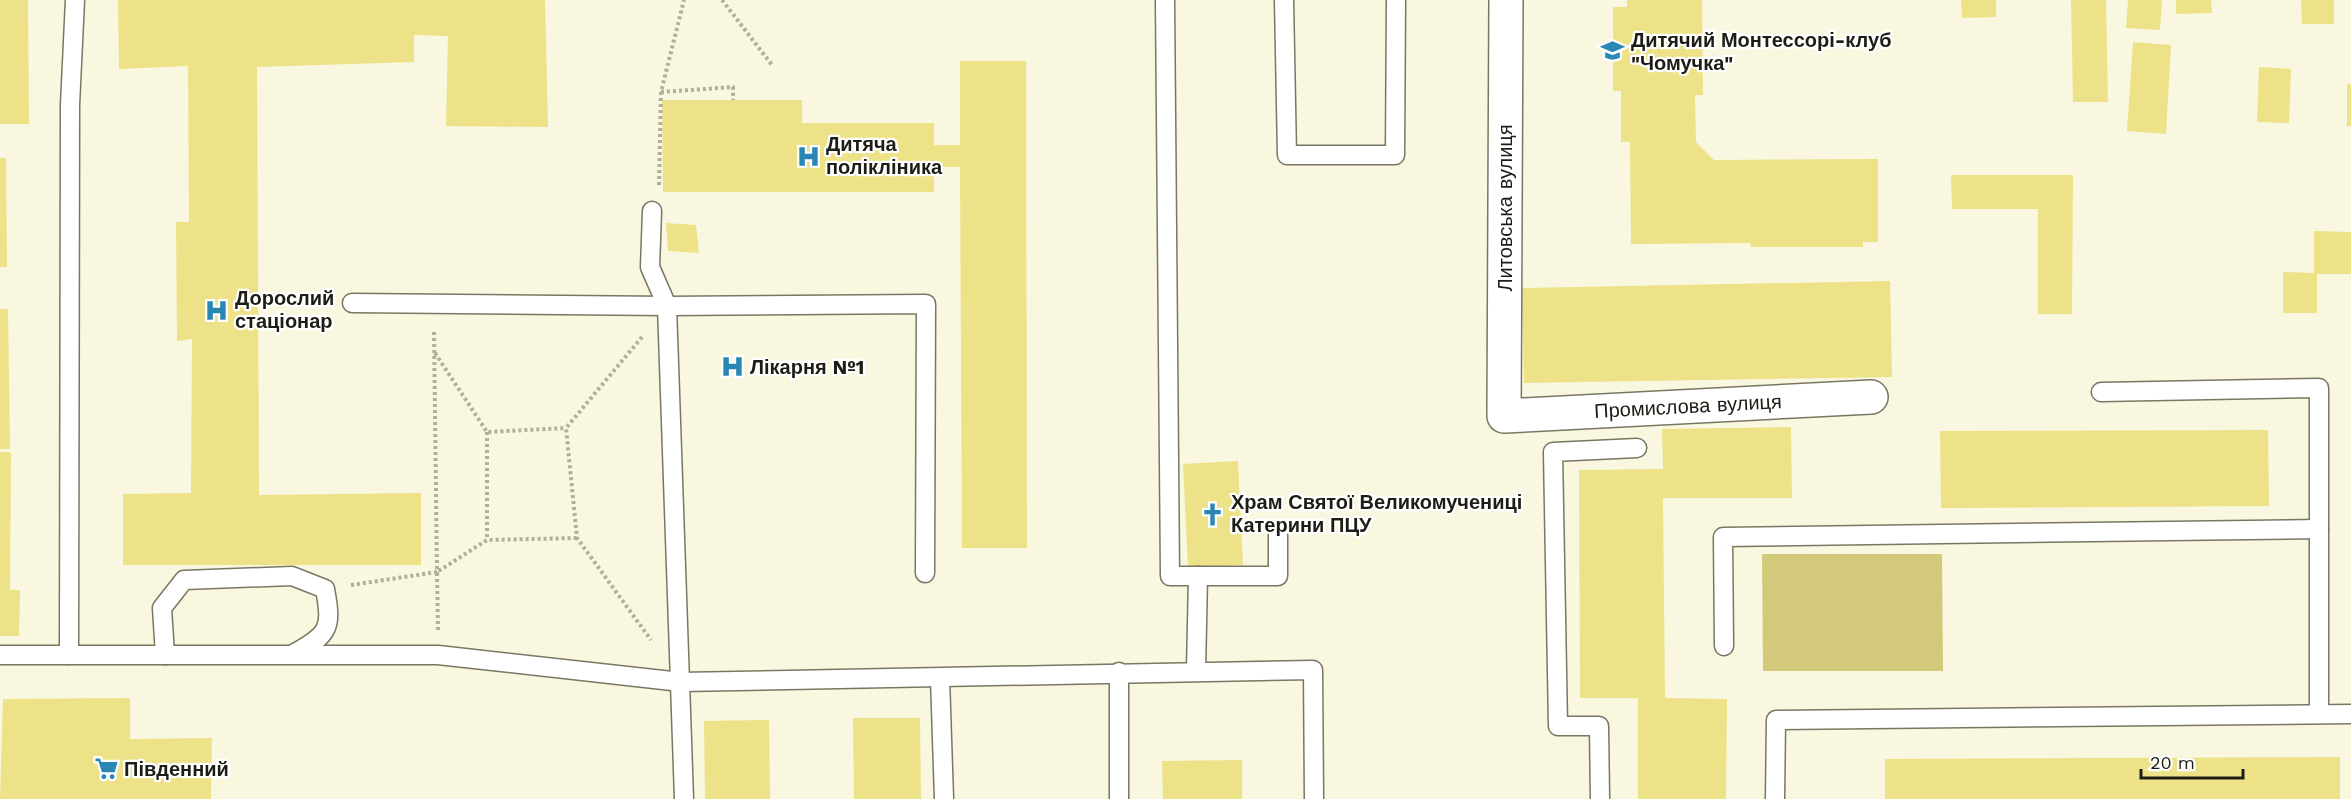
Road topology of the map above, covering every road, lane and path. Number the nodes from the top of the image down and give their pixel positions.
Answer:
1 (75, 0) edge
2 (684, 0) edge
3 (722, 0) edge
4 (1165, 0) edge
5 (1284, 0) edge
6 (1396, 0) edge
7 (1506, 0) edge
8 (772, 65) dead end
9 (661, 92) junction
10 (733, 100) dead end
11 (652, 211) joint
12 (352, 303) dead end
13 (434, 303) junction
14 (667, 306) junction
15 (434, 352) junction
16 (2101, 393) dead end
17 (1871, 397) dead end
18 (1504, 416) joint
19 (566, 428) junction
20 (487, 432) junction
21 (1637, 448) dead end
22 (2319, 529) junction
23 (1278, 533) dead end
24 (577, 537) junction
25 (487, 540) junction
26 (437, 572) junction
27 (925, 573) dead end
28 (1198, 576) junction
29 (325, 589) junction
30 (1724, 646) dead end
31 (0, 655) edge
32 (69, 655) junction
33 (165, 655) junction
34 (291, 655) junction
35 (438, 655) junction
36 (1196, 671) junction
37 (1119, 672) junction
38 (940, 678) junction
39 (681, 682) junction
40 (2319, 714) junction
41 (2351, 714) edge
42 (684, 799) edge
43 (944, 799) edge
44 (1119, 799) edge
45 (1314, 799) edge
46 (1600, 799) edge
47 (1775, 799) edge

1 - 32 lane
2 - 9 path
3 - 8 path
4 - 28 lane
5 - 6 lane
7 - 18 street, Литовська вулиця
9 - 10 path
9 - 11 path
11 - 14 lane
12 - 13 lane
13 - 14 lane
13 - 15 path
14 - 19 path
14 - 27 lane
14 - 39 lane
15 - 20 path
15 - 26 path
16 - 22 lane
17 - 18 street, Промислова вулиця
19 - 20 path
19 - 24 path
20 - 25 path
21 - 46 lane
22 - 30 lane
22 - 40 lane
23 - 28 lane
24 - 25 path
24 - 39 path
25 - 26 path
26 - 29 path
26 - 35 path
28 - 36 lane
29 - 33 lane
29 - 34 lane
31 - 32 lane
32 - 33 lane
33 - 34 lane
34 - 35 lane
35 - 39 lane
36 - 37 lane
36 - 45 lane
37 - 38 lane
37 - 44 lane
38 - 39 lane
38 - 43 lane
39 - 42 lane
40 - 41 lane
40 - 47 lane

